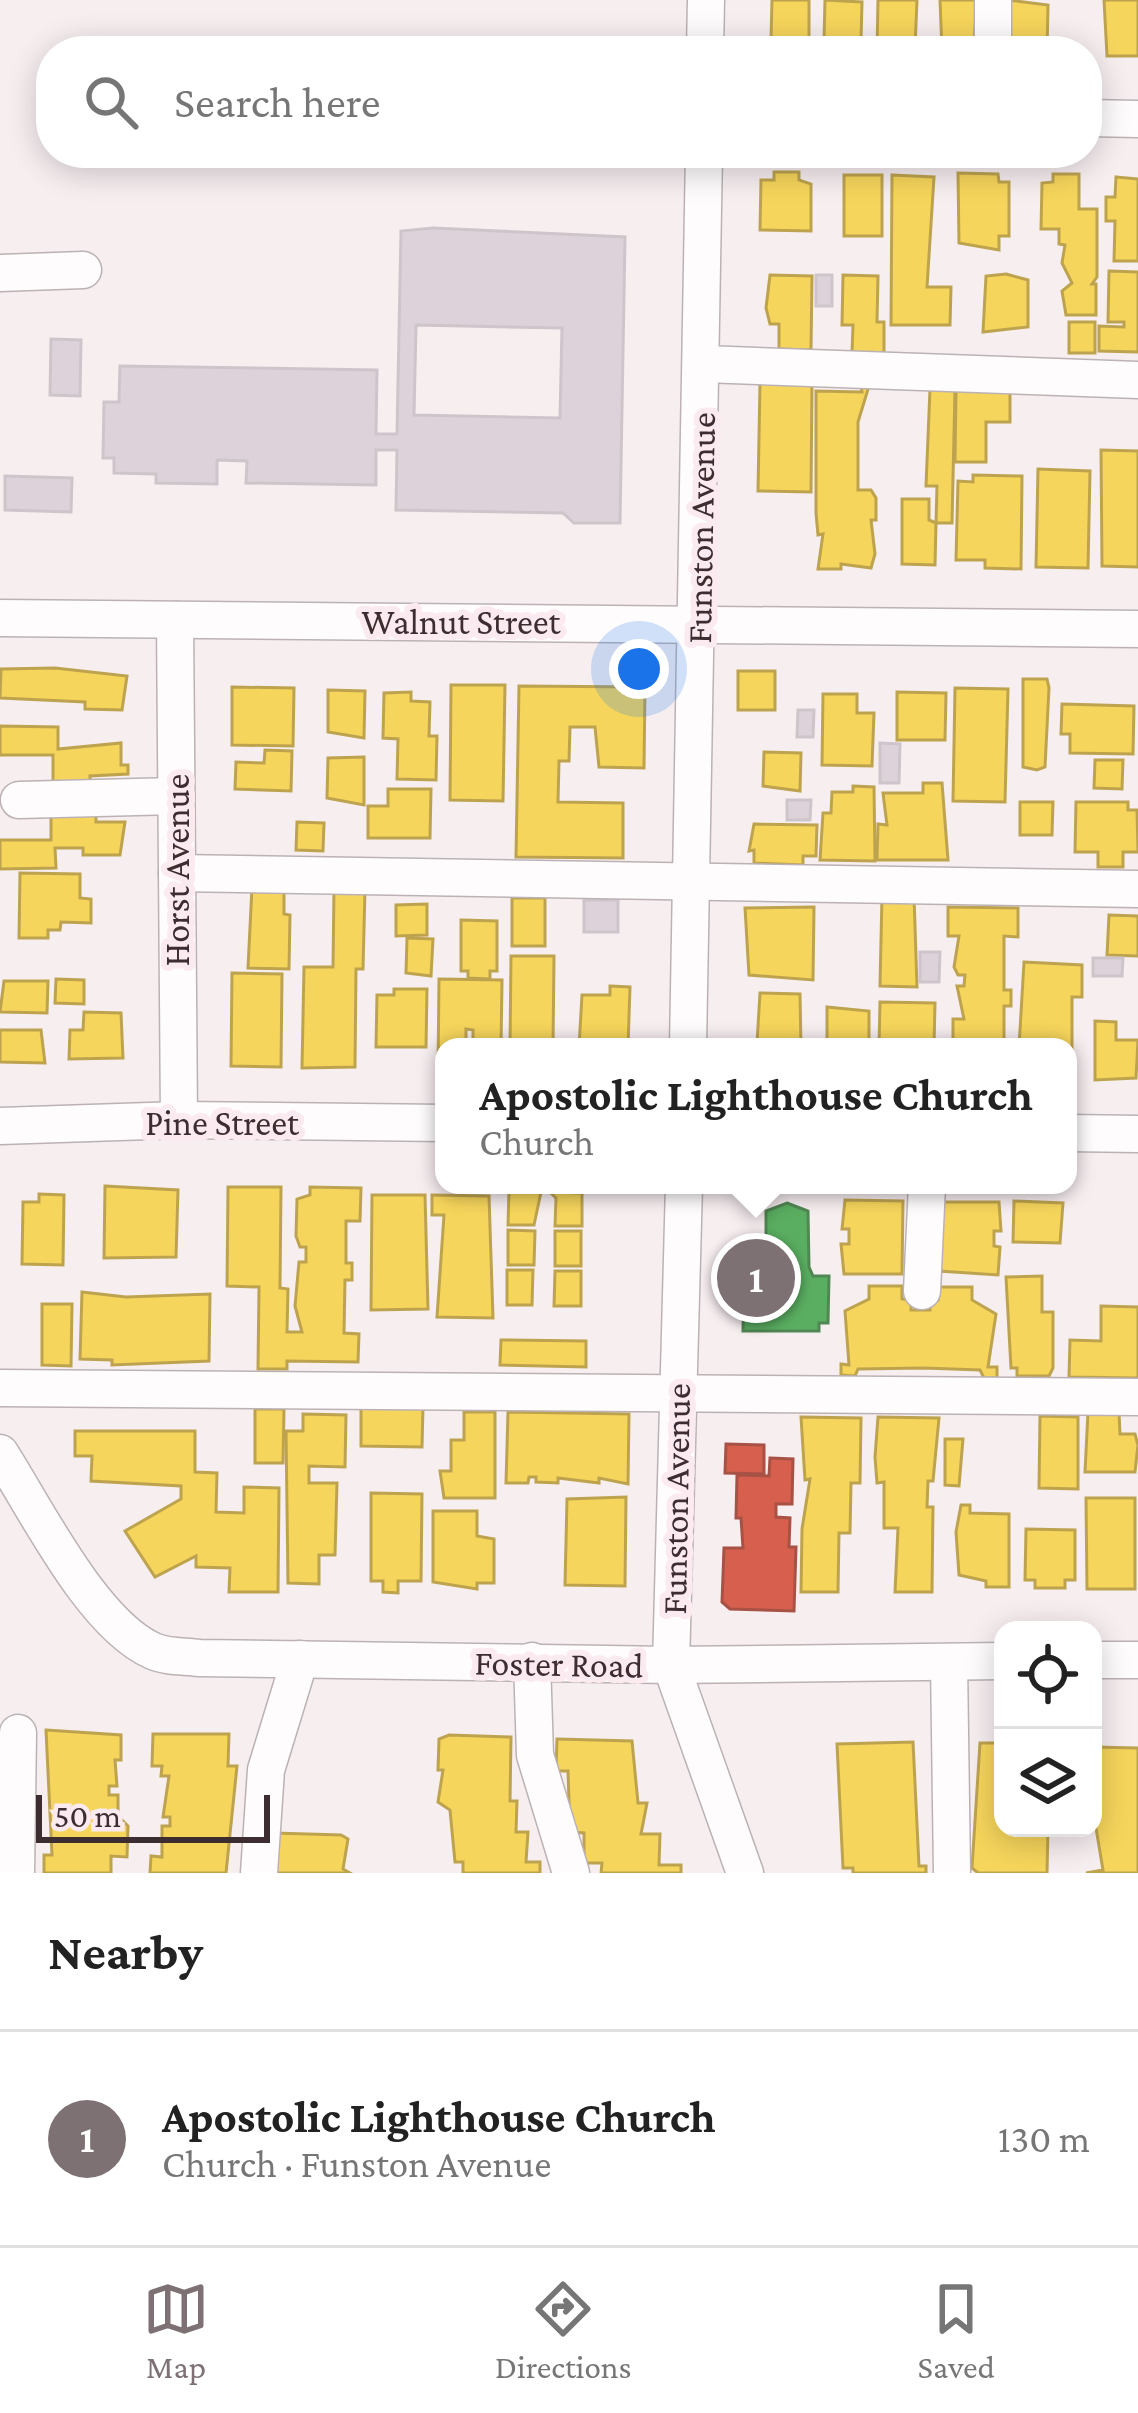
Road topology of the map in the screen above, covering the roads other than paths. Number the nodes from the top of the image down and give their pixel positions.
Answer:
1 (706, 0) edge
2 (992, 0) edge
3 (705, 36) edge
4 (993, 36) edge
5 (1102, 118) edge
6 (1138, 119) edge
7 (704, 168) edge
8 (83, 270) dead end
9 (0, 273) edge
10 (704, 364) junction
11 (1138, 380) edge
12 (0, 618) edge
13 (175, 620) junction
14 (697, 621) junction
15 (1138, 628) edge
16 (176, 796) junction
17 (19, 800) dead end
18 (177, 873) junction
19 (692, 882) junction
20 (1138, 889) edge
21 (688, 1038) edge
22 (178, 1120) junction
23 (435, 1124) edge
24 (0, 1126) edge
25 (1077, 1133) edge
26 (1138, 1134) edge
27 (684, 1194) edge
28 (927, 1194) edge
29 (922, 1292) dead end
30 (0, 1388) edge
31 (677, 1393) junction
32 (1138, 1397) edge
33 (0, 1453) edge
34 (300, 1659) junction
35 (532, 1660) junction
36 (1102, 1660) edge
37 (1138, 1660) edge
38 (994, 1661) edge
39 (950, 1662) junction
40 (670, 1665) junction
41 (18, 1733) dead end
42 (16, 1873) edge
43 (259, 1873) edge
44 (571, 1873) edge
45 (745, 1873) edge
46 (952, 1873) edge

1 - 3 street
2 - 4 street
5 - 6 street
7 - 10 street, Funston Avenue
8 - 9 street
10 - 11 street
10 - 14 street, Funston Avenue
12 - 13 street, Walnut Street
13 - 14 street, Walnut Street
13 - 16 street, Horst Avenue
14 - 15 street, Walnut Street
14 - 19 street, Funston Avenue
16 - 17 street
16 - 18 street, Horst Avenue
18 - 19 street
18 - 22 street, Horst Avenue
19 - 20 street
19 - 21 street, Funston Avenue
22 - 23 street, Pine Street
22 - 24 street, Pine Street
25 - 26 street
27 - 31 street, Funston Avenue
28 - 29 street
30 - 31 street
31 - 32 street
31 - 40 street, Funston Avenue
33 - 34 street, Foster Road
34 - 35 street, Foster Road
34 - 43 street
35 - 40 street, Foster Road
35 - 44 street
36 - 37 street
38 - 39 street, Foster Road
39 - 40 street, Foster Road
39 - 46 street
40 - 45 street, Funston Avenue
41 - 42 street

